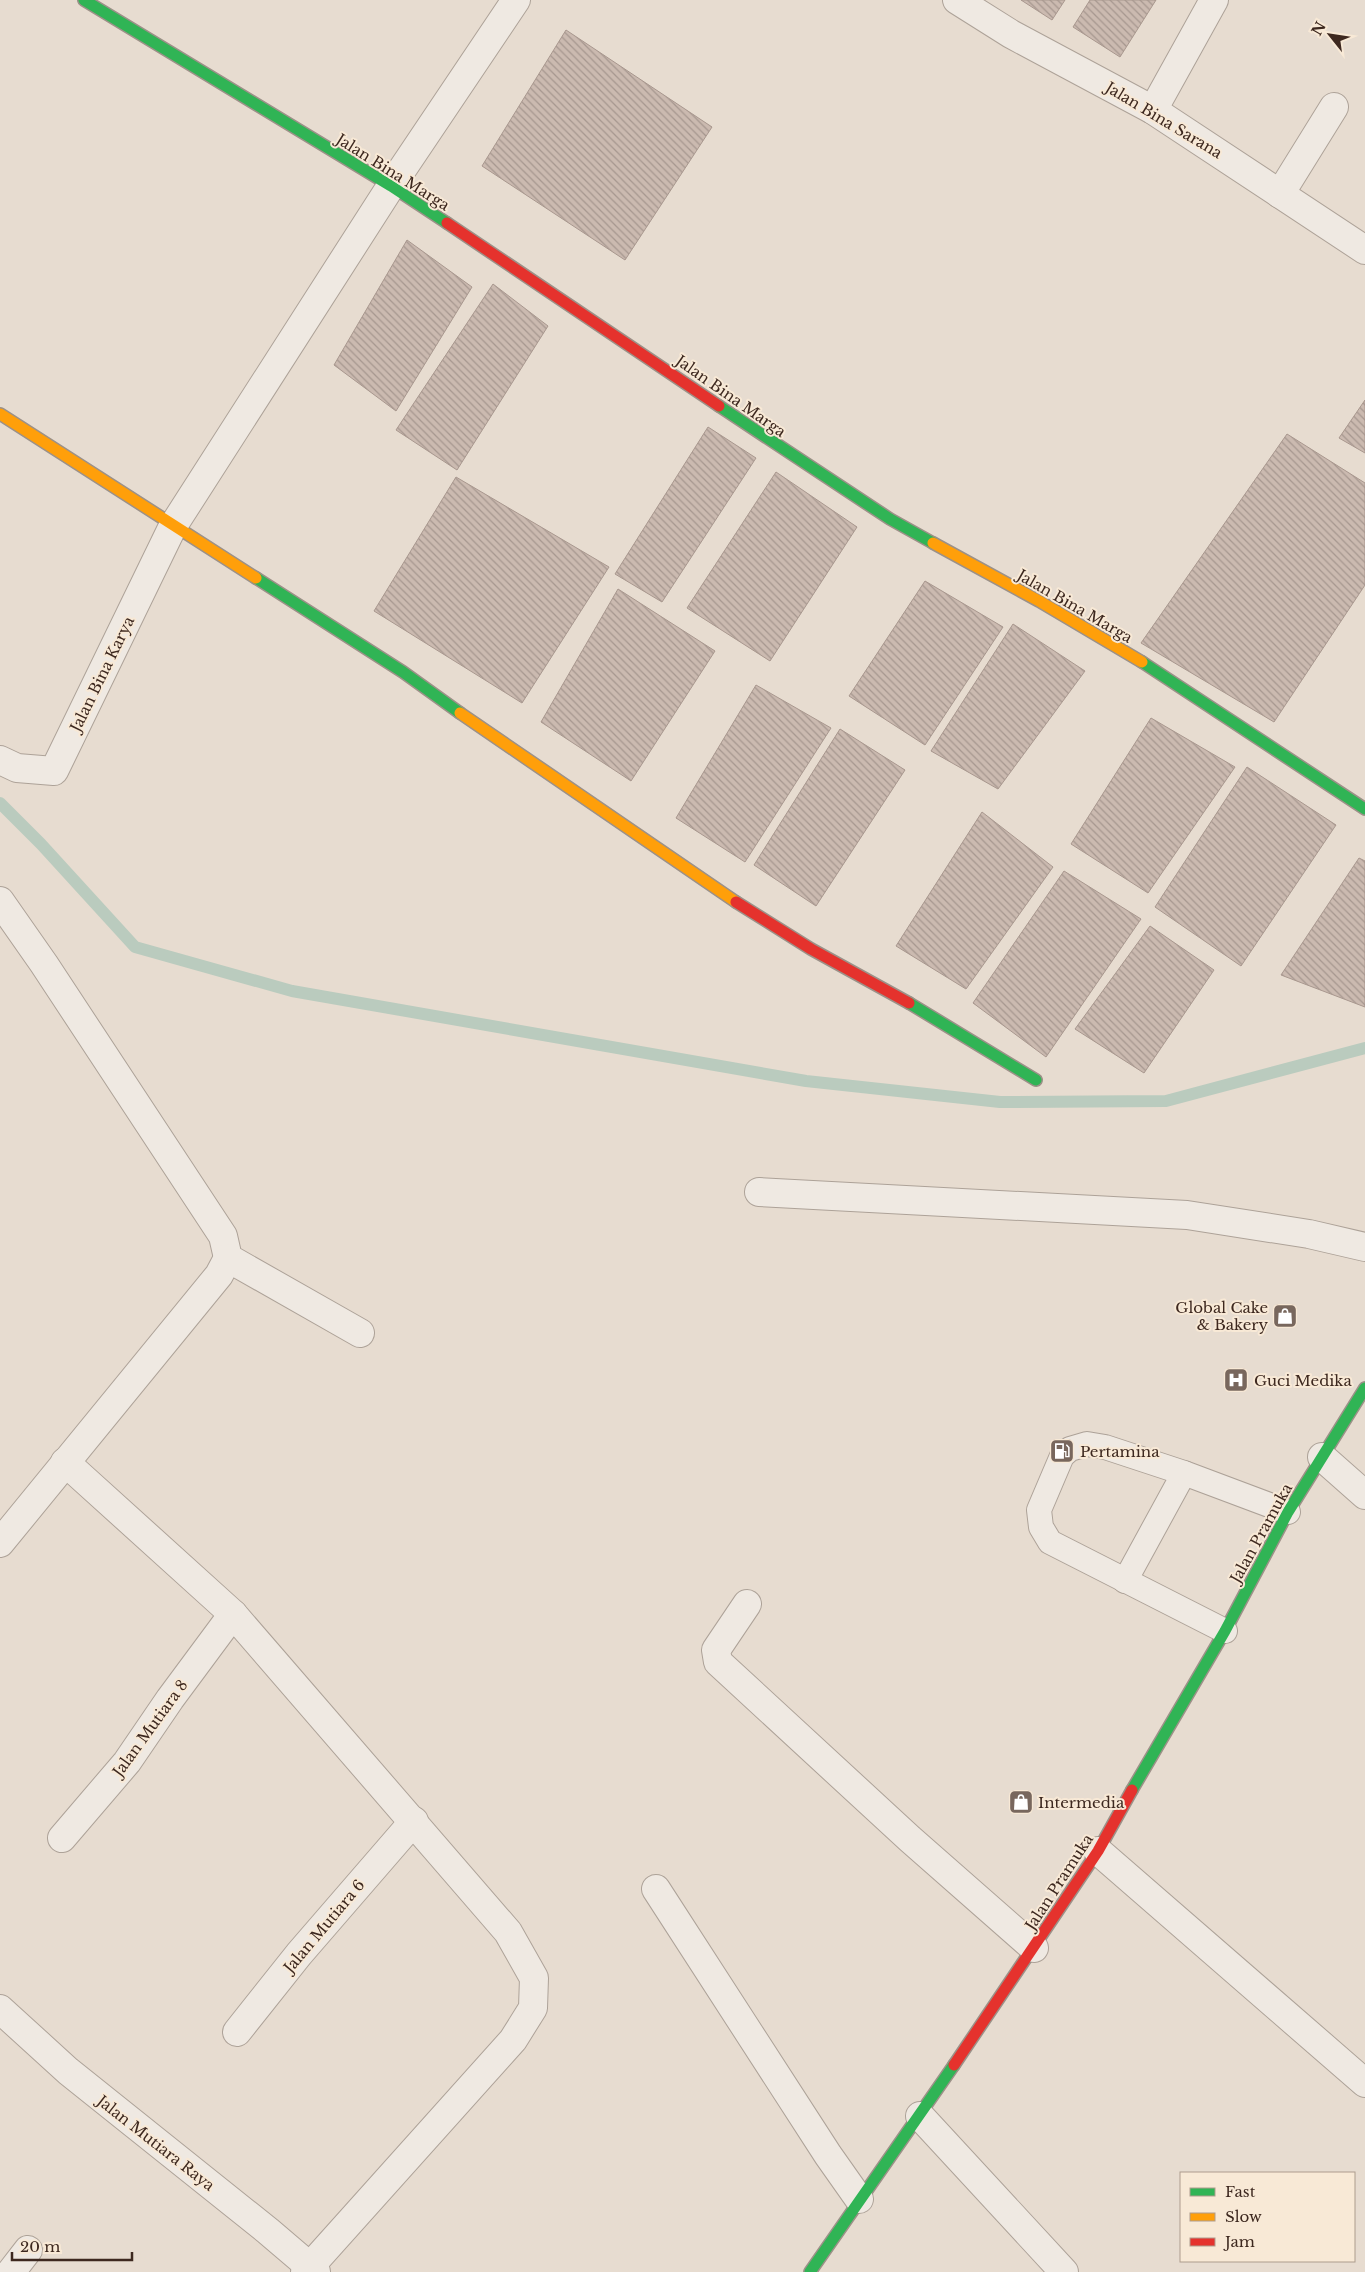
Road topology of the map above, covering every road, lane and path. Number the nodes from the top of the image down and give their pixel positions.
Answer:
1 (516, 0) edge
2 (957, 0) edge
3 (1214, 0) edge
4 (91, 2) edge
5 (1334, 107) dead end
6 (1153, 110) junction
7 (391, 186) junction
8 (1280, 194) junction
9 (1365, 250) edge
10 (0, 414) edge
11 (173, 526) junction
12 (0, 760) edge
13 (1365, 809) edge
14 (0, 901) edge
15 (1036, 1080) dead end
16 (760, 1192) dead end
17 (1365, 1247) edge
18 (228, 1258) junction
19 (360, 1333) dead end
20 (1365, 1388) edge
21 (1322, 1457) junction
22 (65, 1462) junction
23 (1184, 1473) junction
24 (1365, 1495) edge
25 (1288, 1512) junction
26 (0, 1543) edge
27 (1125, 1581) junction
28 (747, 1604) dead end
29 (233, 1614) junction
30 (1225, 1631) junction
31 (414, 1821) junction
32 (62, 1838) dead end
33 (1098, 1851) junction
34 (656, 1889) dead end
35 (1034, 1948) junction
36 (0, 2009) edge
37 (237, 2032) dead end
38 (1365, 2083) edge
39 (920, 2116) junction
40 (859, 2199) junction
41 (28, 2250) dead end
42 (310, 2270) edge
43 (11, 2272) edge
44 (810, 2272) edge
45 (1064, 2272) edge

1 - 7 street
2 - 6 street, Jalan Bina Sarana
3 - 6 street
4 - 7 street, Jalan Bina Marga
5 - 8 street
6 - 8 street, Jalan Bina Sarana
7 - 11 street
7 - 13 street, Jalan Bina Marga
8 - 9 street, Jalan Bina Sarana
10 - 11 street
11 - 12 street, Jalan Bina Karya
11 - 15 street
14 - 18 street
16 - 17 street
18 - 19 street
18 - 22 street
20 - 21 street, Jalan Pramuka
21 - 24 street
21 - 25 street, Jalan Pramuka
22 - 26 street
22 - 29 street
23 - 25 lane
23 - 27 lane
23 - 27 lane
25 - 30 street, Jalan Pramuka
27 - 30 lane
28 - 35 street
29 - 31 street
29 - 32 street, Jalan Mutiara 8
30 - 33 street, Jalan Pramuka
31 - 37 street, Jalan Mutiara 6
31 - 42 street
33 - 35 street, Jalan Pramuka
33 - 38 street
34 - 40 street
35 - 39 street, Jalan Pramuka
36 - 42 street, Jalan Mutiara Raya
39 - 40 street, Jalan Pramuka
39 - 45 street
40 - 44 street, Jalan Pramuka
41 - 43 street

